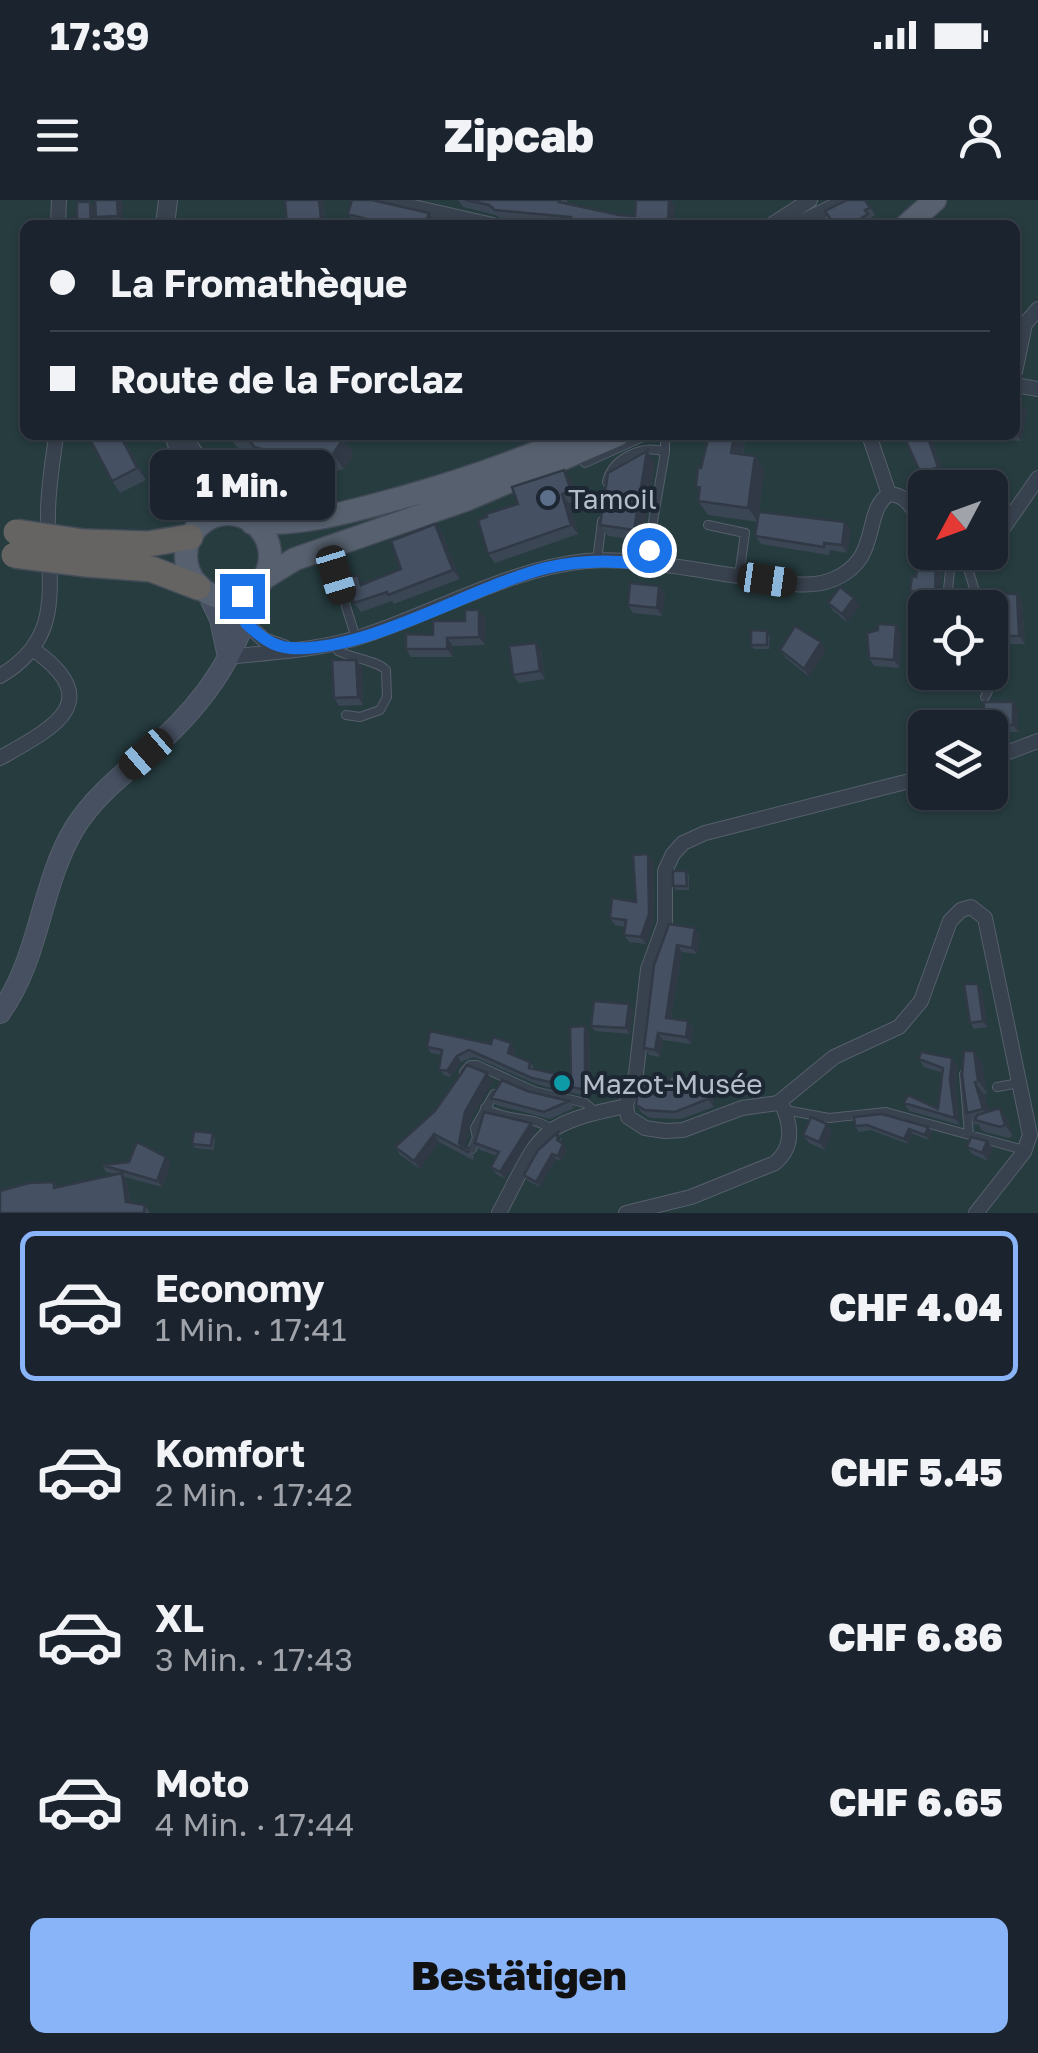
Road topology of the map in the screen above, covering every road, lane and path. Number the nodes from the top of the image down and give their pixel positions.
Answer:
1 (382, 200) edge
2 (810, 200) edge
3 (846, 200) edge
4 (935, 200) edge
5 (405, 203) edge
6 (448, 215) edge
7 (779, 220) edge
8 (805, 220) edge
9 (913, 220) edge
10 (1027, 314) edge
11 (1020, 348) edge
12 (55, 440) edge
13 (176, 440) edge
14 (186, 440) edge
15 (606, 440) edge
16 (625, 440) edge
17 (666, 440) edge
18 (871, 440) edge
19 (582, 450) edge
20 (665, 452) junction
21 (1038, 478) edge
22 (606, 490) edge
23 (889, 494) junction
24 (908, 501) edge
25 (604, 505) edge
26 (244, 518) junction
27 (1008, 521) edge
28 (708, 524) dead end
29 (194, 532) junction
30 (8, 542) edge
31 (333, 545) junction
32 (84, 553) junction
33 (597, 561) junction
34 (645, 564) junction
35 (950, 570) edge
36 (739, 576) junction
37 (260, 583) junction
38 (203, 590) junction
39 (948, 590) dead end
40 (246, 623) junction
41 (356, 638) junction
42 (336, 644) junction
43 (289, 648) junction
44 (34, 650) junction
45 (228, 657) junction
46 (0, 676) edge
47 (989, 690) edge
48 (986, 697) edge
49 (346, 716) dead end
50 (1038, 741) edge
51 (1008, 752) edge
52 (0, 758) edge
53 (908, 781) edge
54 (0, 1013) edge
55 (964, 1064) edge
56 (504, 1076) junction
57 (460, 1080) edge
58 (1020, 1083) junction
59 (997, 1088) dead end
60 (783, 1106) junction
61 (486, 1108) junction
62 (627, 1112) junction
63 (596, 1113) junction
64 (550, 1129) junction
65 (969, 1134) junction
66 (1030, 1147) edge
67 (472, 1149) edge
68 (500, 1213) edge
69 (626, 1213) edge
70 (976, 1213) edge

1 - 5 street
2 - 7 street
3 - 8 street
4 - 9 main road
5 - 6 street
10 - 11 street
12 - 44 street
13 - 29 street
14 - 26 street
15 - 19 main road
16 - 19 lane
17 - 20 lane
18 - 23 street
19 - 26 main road
19 - 31 main road
20 - 22 lane
20 - 34 lane
21 - 27 street
23 - 24 street
23 - 36 street
25 - 33 lane
26 - 29 main road
26 - 37 main road
28 - 36 lane
29 - 32 highway
29 - 38 main road
30 - 32 highway, bridge
31 - 37 main road
31 - 41 lane
32 - 38 highway
33 - 34 street
33 - 41 street
34 - 36 street
35 - 39 lane
37 - 38 main road
37 - 40 main road
38 - 45 main road
40 - 43 street
40 - 45 main road
41 - 42 street
42 - 43 street
42 - 49 lane
43 - 45 street
44 - 46 street
44 - 52 street
45 - 54 main road
47 - 48 lane
50 - 51 street
53 - 62 street
55 - 65 lane
56 - 57 lane
56 - 61 lane
56 - 63 lane
58 - 59 lane
58 - 60 street
58 - 66 street
60 - 62 street
60 - 65 lane
60 - 69 street
61 - 64 lane
61 - 67 lane
62 - 63 street
63 - 64 street
64 - 68 street
65 - 66 lane
66 - 70 street

